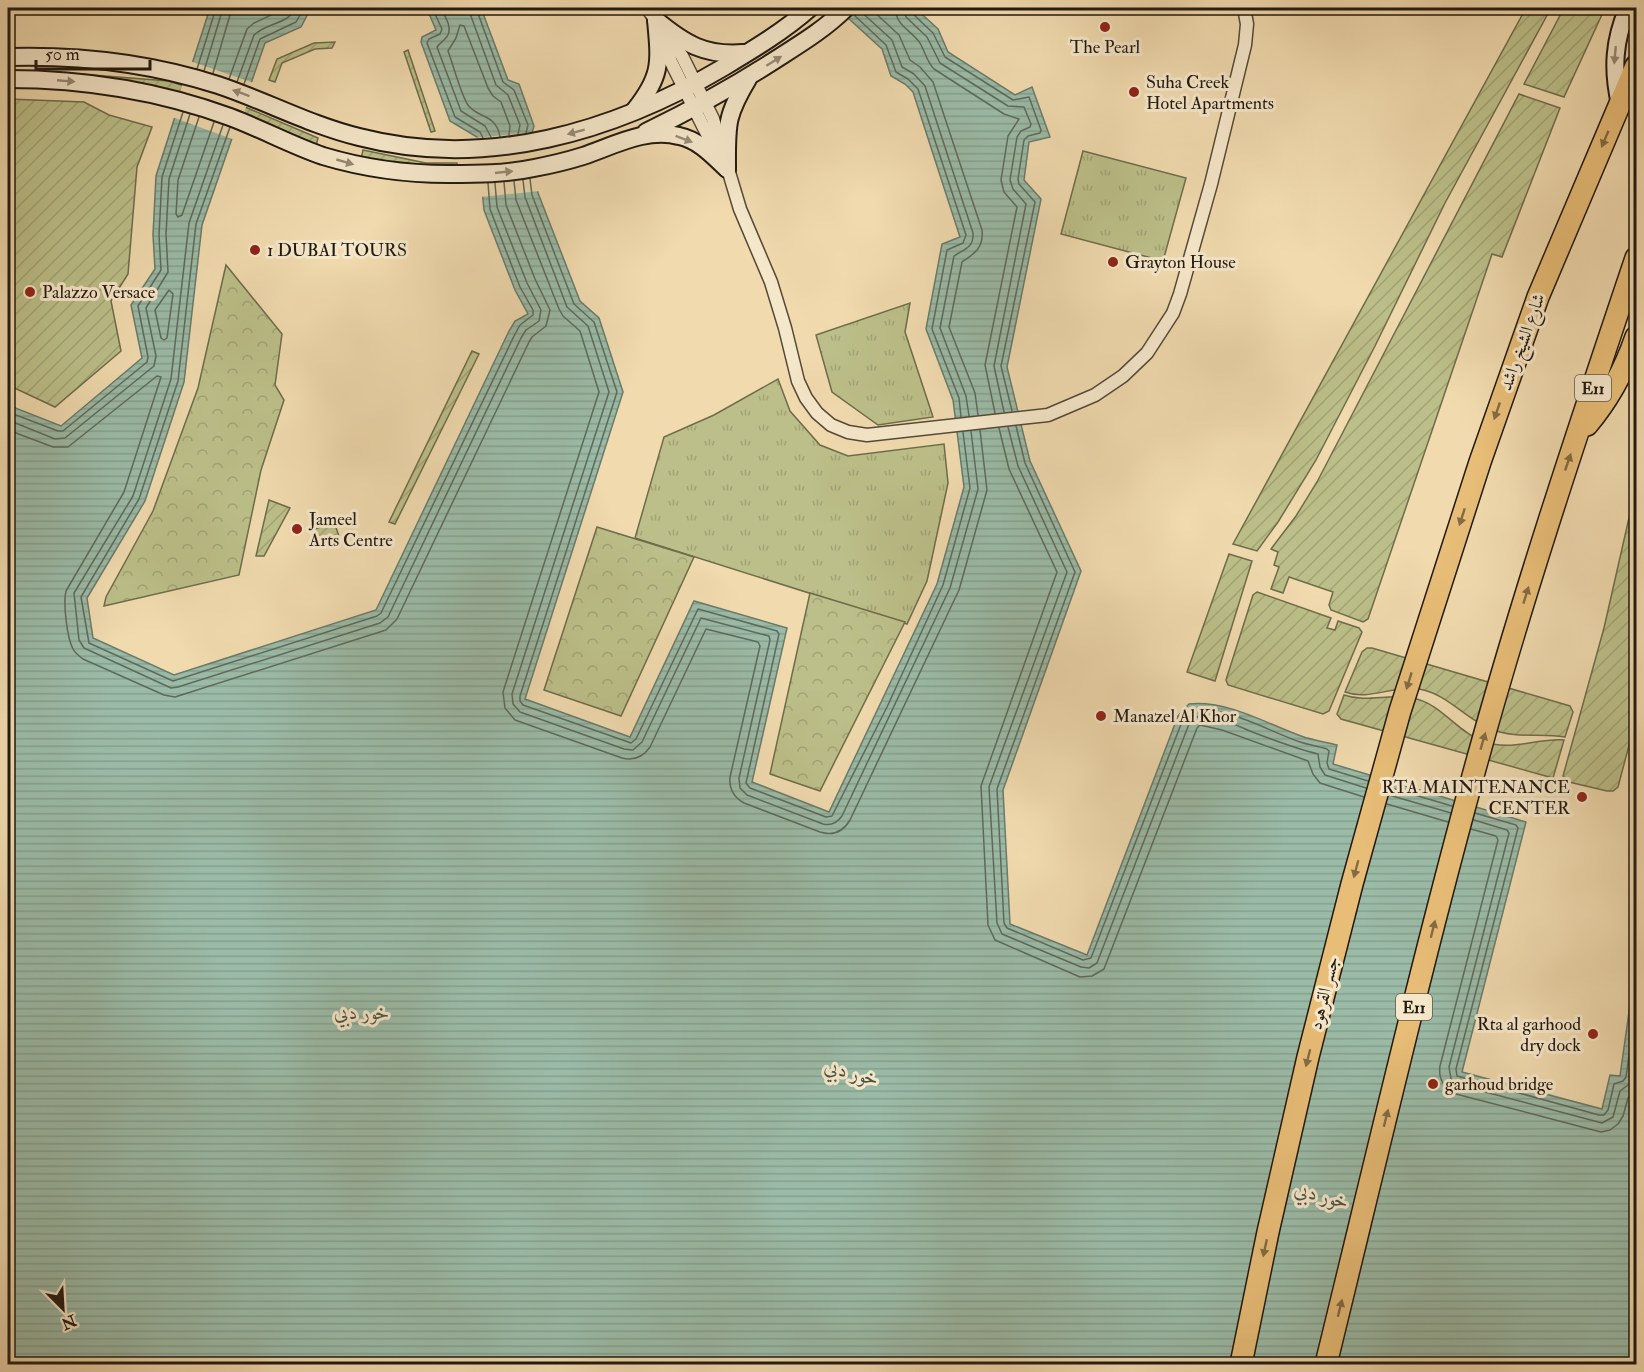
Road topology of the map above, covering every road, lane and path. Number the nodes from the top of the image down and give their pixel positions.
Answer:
1 (810, 8) edge
2 (846, 8) edge
3 (1244, 8) edge
4 (1628, 8) edge
5 (652, 14) edge
6 (747, 53) junction
7 (8, 57) edge
8 (1636, 66) edge
9 (750, 76) junction
10 (8, 79) edge
11 (691, 86) junction
12 (1620, 104) junction
13 (700, 106) junction
14 (632, 114) junction
15 (632, 139) junction
16 (727, 169) junction
17 (1636, 258) edge
18 (1636, 337) edge
19 (1576, 437) junction
20 (1426, 626) joint
21 (1250, 1320) junction
22 (1227, 1365) edge
23 (1241, 1365) edge
24 (1326, 1365) edge

1 - 6 street
9 -> 2 street
3 - 16 street
4 -> 12 street
5 - 6 street
5 - 11 street
5 - 14 street
6 - 11 street
14 -> 7 street
8 - 12 highway, شارع الشيخ راشد
9 - 13 street
9 - 16 street
10 -> 15 street
11 - 13 street
11 - 14 street
12 -> 20 highway, شارع الشيخ راشد
13 - 15 street
13 - 16 street
15 -> 16 street
17 - 19 highway, E11
18 - 19 highway
24 -> 19 highway, E11
20 -> 21 highway, جسر القرهود
21 - 22 highway
21 - 23 highway, جسر القرهود

